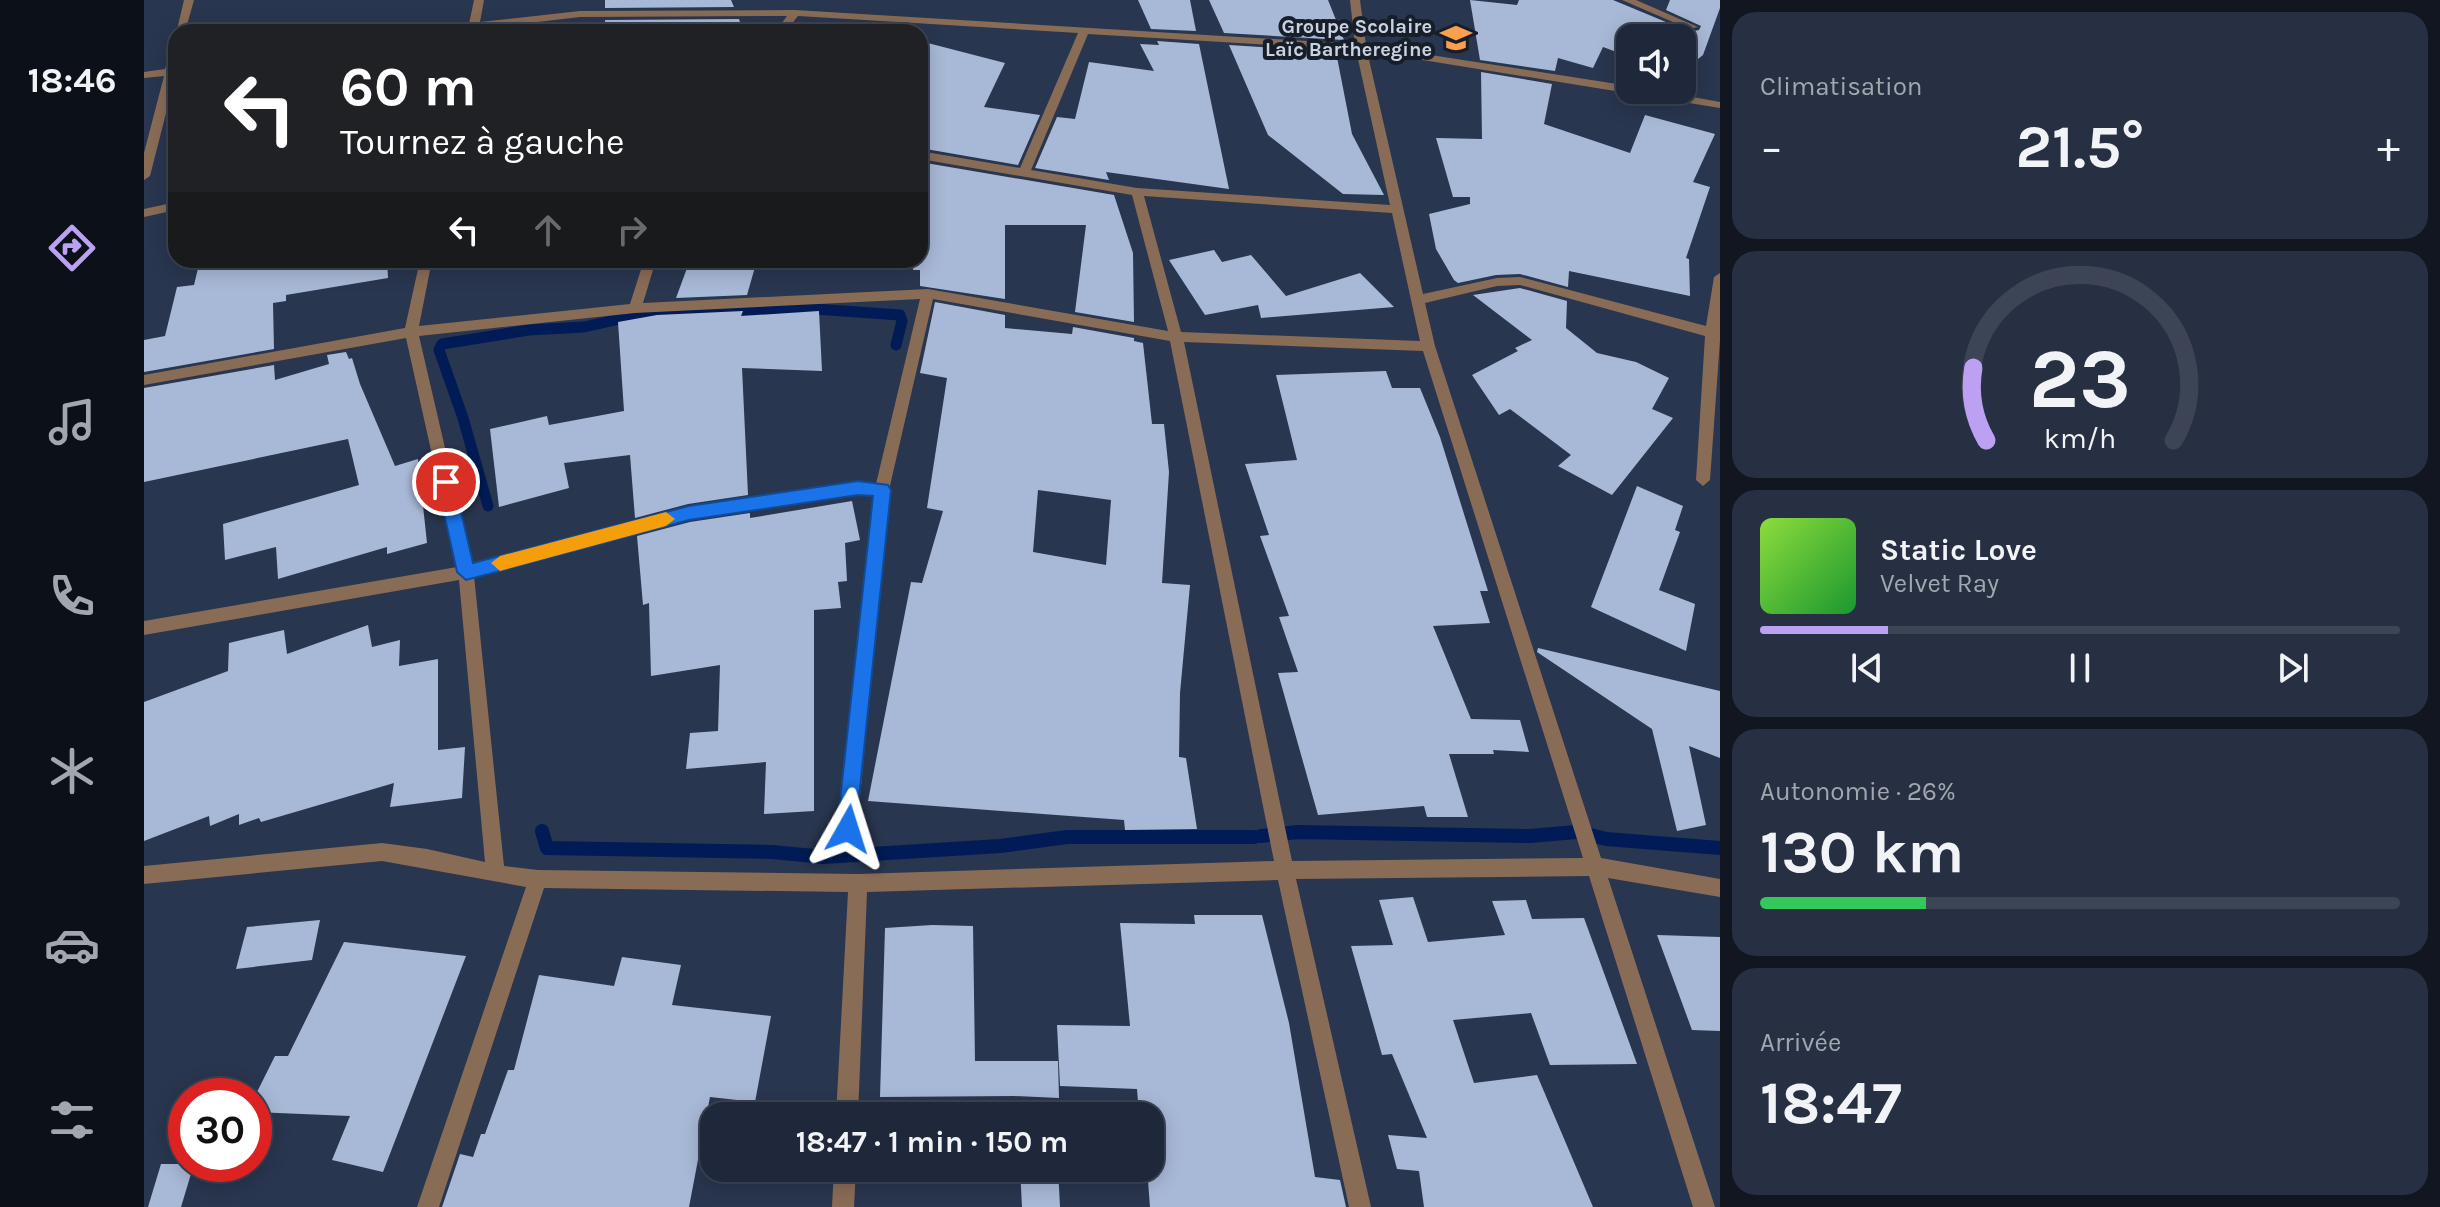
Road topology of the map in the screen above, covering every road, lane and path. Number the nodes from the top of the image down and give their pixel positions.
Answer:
1 (189, 0) edge
2 (479, 0) edge
3 (724, 0) edge
4 (1355, 0) edge
5 (1627, 0) edge
6 (708, 12) junction
7 (795, 13) junction
8 (182, 24) edge
9 (475, 24) edge
10 (504, 24) edge
11 (786, 24) edge
12 (1686, 24) edge
13 (1084, 30) junction
14 (1361, 47) junction
15 (168, 72) edge
16 (144, 75) edge
17 (1616, 87) edge
18 (168, 89) edge
19 (1696, 101) edge
20 (1720, 105) edge
21 (928, 156) edge
22 (1024, 174) junction
23 (144, 176) edge
24 (1137, 192) junction
25 (168, 208) edge
26 (1397, 209) junction
27 (144, 213) edge
28 (424, 268) edge
29 (648, 268) edge
30 (1720, 277) edge
31 (928, 294) junction
32 (1418, 300) junction
33 (635, 308) junction
34 (411, 332) junction
35 (1716, 334) edge
36 (1176, 337) junction
37 (1428, 346) junction
38 (144, 380) edge
39 (1703, 480) dead end
40 (882, 490) junction
41 (466, 572) junction
42 (144, 628) edge
43 (848, 829) dead end
44 (1598, 867) junction
45 (1285, 870) junction
46 (495, 874) junction
47 (144, 875) edge
48 (538, 879) junction
49 (858, 883) junction
50 (1720, 888) edge
51 (848, 1102) edge
52 (844, 1182) edge
53 (428, 1207) edge
54 (843, 1207) edge
55 (1360, 1207) edge
56 (1704, 1207) edge

1 - 8 street
2 - 9 street
3 - 6 street
4 - 14 street
5 - 12 street
6 - 7 street
6 - 10 street
7 - 11 street
7 - 13 street
13 - 14 street
13 - 22 street
14 - 17 street
14 - 26 street
15 - 16 street
18 - 23 street
19 - 20 street
21 - 22 street
22 - 24 street
24 - 26 street
24 - 36 street
25 - 27 street
26 - 32 street
28 - 34 street
29 - 33 street
30 - 35 street
31 - 33 street
31 - 36 street
31 - 40 street
32 - 35 street
32 - 37 street
33 - 34 street
34 - 38 street
34 - 41 street
35 - 39 street
36 - 37 street
36 - 45 street
37 - 44 street
40 - 41 street
40 - 43 street
41 - 42 street
41 - 46 street
44 - 45 street
44 - 50 street
44 - 56 street
45 - 49 street
45 - 55 street
46 - 47 street
46 - 48 street
48 - 49 street
48 - 53 street
49 - 51 street
52 - 54 street

